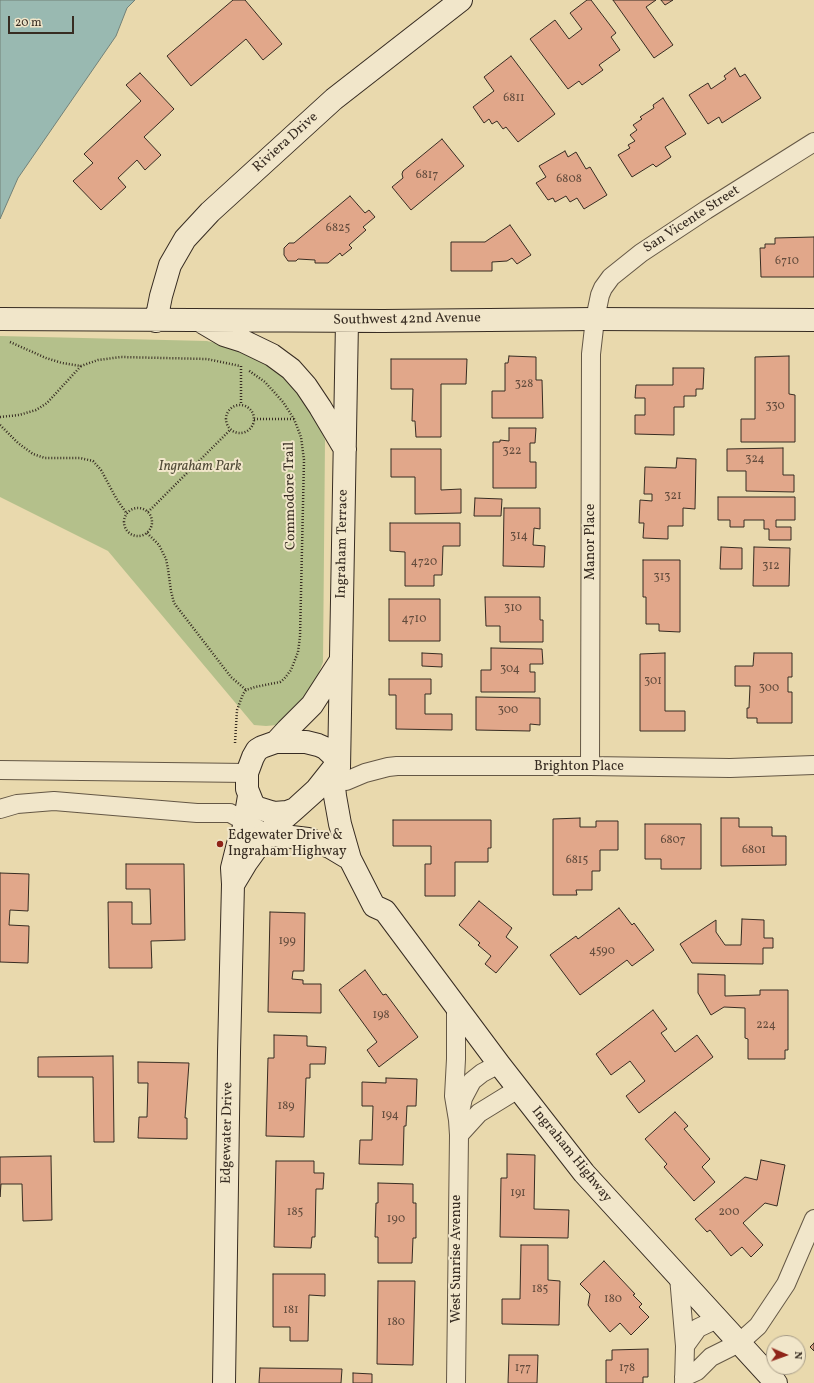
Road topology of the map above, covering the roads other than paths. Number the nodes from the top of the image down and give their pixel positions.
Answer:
1 (461, 0) edge
2 (814, 142) edge
3 (595, 319) junction
4 (199, 320) junction
5 (814, 320) edge
6 (156, 321) junction
7 (347, 321) junction
8 (3, 330) edge
9 (345, 449) junction
10 (341, 660) junction
11 (276, 742) junction
12 (590, 766) junction
13 (814, 766) edge
14 (0, 770) edge
15 (341, 770) junction
16 (247, 773) junction
17 (249, 796) junction
18 (0, 809) edge
19 (295, 809) junction
20 (237, 817) junction
21 (267, 834) junction
22 (350, 859) junction
23 (233, 884) junction
24 (385, 911) junction
25 (456, 1006) junction
26 (499, 1064) junction
27 (518, 1089) junction
28 (459, 1128) junction
29 (814, 1219) edge
30 (679, 1277) junction
31 (717, 1319) junction
32 (739, 1343) junction
33 (685, 1346) junction
34 (684, 1380) edge
35 (224, 1383) edge
36 (456, 1383) edge
37 (776, 1383) edge

1 - 6 main road, Riviera Drive
2 - 3 street, San Vicente Street
3 - 5 main road, Southwest 42nd Avenue
3 - 7 main road, Southwest 42nd Avenue
3 - 12 street, Manor Place
4 - 6 main road, Southwest 42nd Avenue
4 - 7 main road, Southwest 42nd Avenue
4 - 9 main road
6 - 8 main road, Southwest 42nd Avenue
7 - 9 main road, Ingraham Terrace
9 - 10 main road, Ingraham Terrace
10 - 11 main road
10 - 15 main road, Ingraham Terrace
11 - 15 main road
11 - 16 main road
12 - 13 street, Brighton Place
12 - 15 street, Brighton Place
14 - 16 street
15 - 19 main road
15 - 22 main road, Ingraham Highway
15 - 24 main road, Ingraham Highway
16 - 17 main road
17 - 19 main road
17 - 20 main road, Edgewater Drive
18 - 20 street
19 - 21 main road
20 - 21 street
20 - 23 main road, Edgewater Drive
21 - 22 main road
21 - 23 main road
22 - 24 main road, Ingraham Highway
23 - 35 main road, Edgewater Drive
24 - 25 main road, Ingraham Highway
25 - 26 main road, Ingraham Highway
25 - 28 street, West Sunrise Avenue
26 - 27 main road, Ingraham Highway
26 - 28 street, West Sunrise Avenue
27 - 28 street
27 - 30 main road, Ingraham Highway
28 - 36 street, West Sunrise Avenue
29 - 32 street
30 - 31 main road, Ingraham Highway
30 - 33 street
31 - 32 main road, Ingraham Highway
31 - 33 street
32 - 34 street
32 - 37 main road, Ingraham Highway
33 - 34 street

